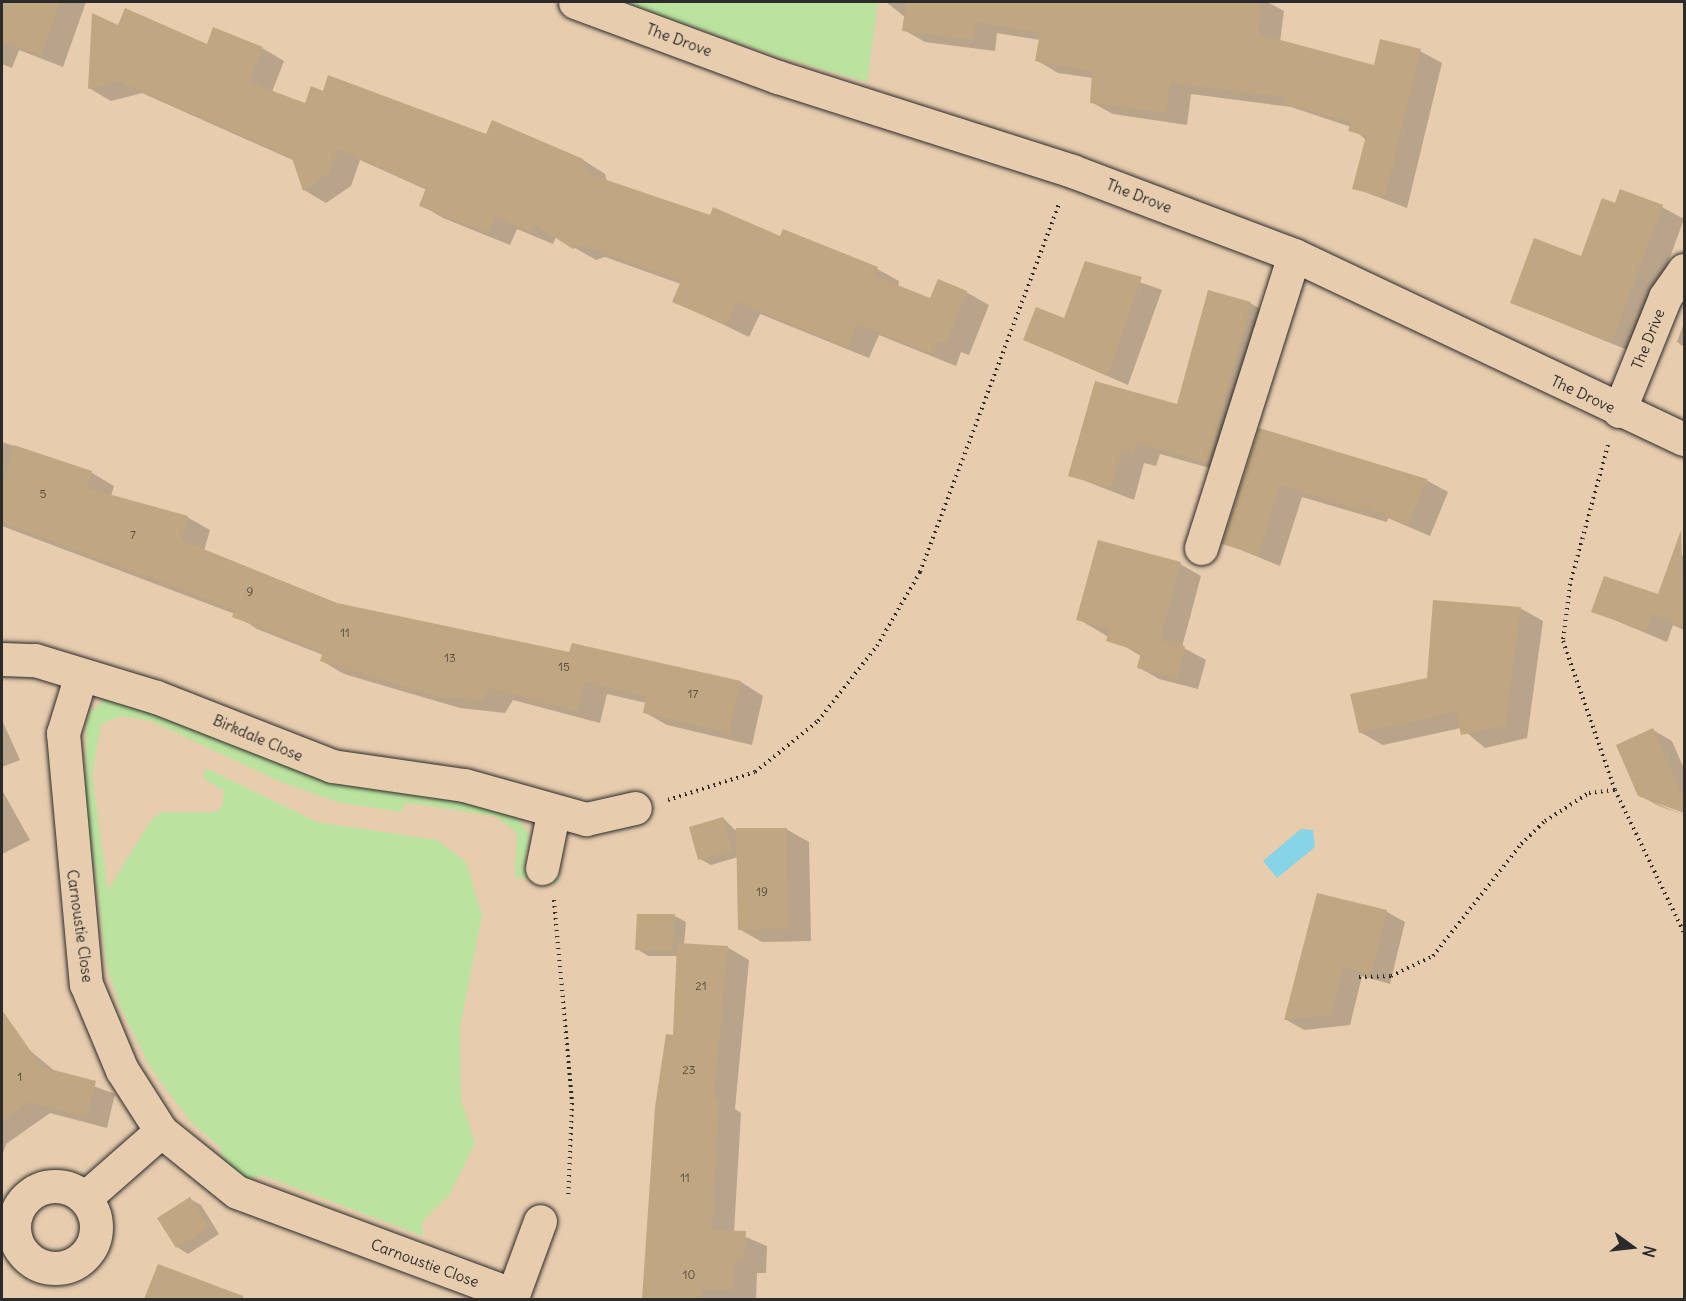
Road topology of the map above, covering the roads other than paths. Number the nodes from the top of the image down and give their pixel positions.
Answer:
1 (575, 2) edge
2 (1294, 255) junction
3 (1684, 270) edge
4 (1618, 411) junction
5 (1684, 438) edge
6 (1201, 548) dead end
7 (2, 658) edge
8 (81, 675) junction
9 (635, 808) road end
10 (553, 814) junction
11 (542, 868) road end
12 (161, 1131) junction
13 (86, 1197) dead end
14 (540, 1221) road end
15 (512, 1297) edge

1 - 2 street, The Drove
2 - 4 street, The Drove
2 - 6 street
3 - 4 street, The Drive
4 - 5 street, The Drove
7 - 8 street, Birkdale Close
8 - 10 street, Birkdale Close
8 - 12 street, Carnoustie Close
9 - 10 street, Birkdale Close
10 - 11 street
12 - 13 street
12 - 15 street, Carnoustie Close
14 - 15 street, Carnoustie Close

